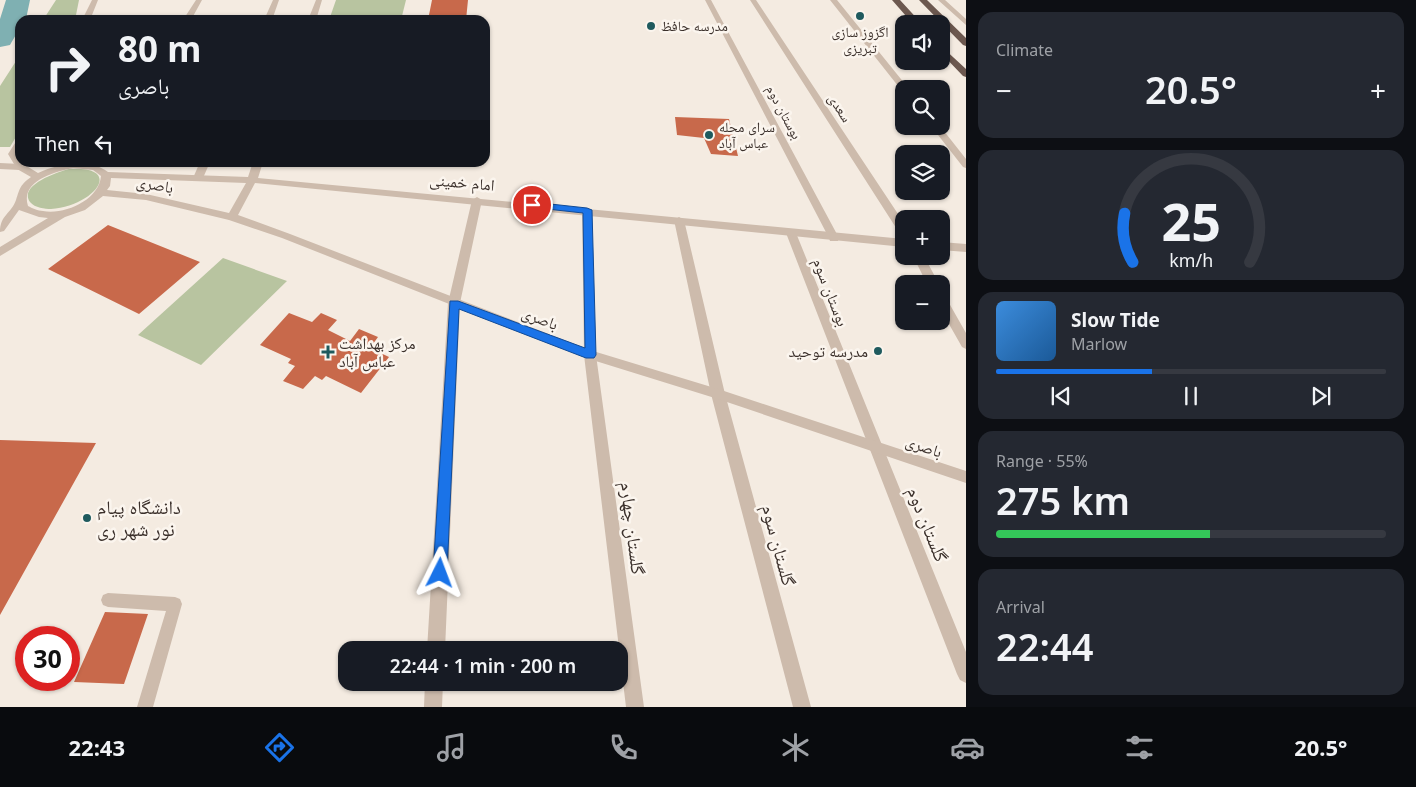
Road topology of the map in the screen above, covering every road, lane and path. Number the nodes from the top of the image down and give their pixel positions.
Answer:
1 (96, 0) edge
2 (199, 0) edge
3 (276, 0) edge
4 (319, 0) edge
5 (708, 0) edge
6 (753, 0) edge
7 (833, 0) edge
8 (896, 0) edge
9 (923, 0) edge
10 (941, 0) edge
11 (88, 15) edge
12 (190, 15) edge
13 (270, 15) edge
14 (314, 15) edge
15 (910, 15) edge
16 (966, 24) edge
17 (966, 43) edge
18 (950, 57) edge
19 (966, 74) edge
20 (897, 80) edge
21 (942, 135) edge
22 (966, 165) edge
23 (0, 166) edge
24 (15, 167) edge
25 (20, 167) edge
26 (64, 167) edge
27 (98, 167) edge
28 (203, 167) edge
29 (256, 167) edge
30 (106, 175) junction
31 (38, 177) junction
32 (198, 178) junction
33 (252, 180) junction
34 (102, 193) junction
35 (477, 200) junction
36 (20, 202) junction
37 (587, 210) junction
38 (64, 214) junction
39 (232, 217) junction
40 (895, 218) edge
41 (679, 220) junction
42 (0, 229) edge
43 (791, 233) junction
44 (834, 238) junction
45 (895, 243) edge
46 (950, 247) edge
47 (966, 248) edge
48 (0, 252) edge
49 (454, 303) junction
50 (950, 315) edge
51 (966, 344) edge
52 (590, 355) junction
53 (718, 394) junction
54 (874, 446) junction
55 (966, 478) edge
56 (108, 600) dead end
57 (436, 641) edge
58 (966, 674) edge
59 (434, 691) edge
60 (145, 707) edge
61 (433, 707) edge
62 (635, 707) edge
63 (802, 707) edge

1 - 11 street
2 - 12 street
3 - 13 street
4 - 14 street
5 - 44 street, بوستان دوم
6 - 40 street, سعدی
7 - 20 street
8 - 15 highway
9 - 17 highway
10 - 16 street
18 - 19 highway
21 - 22 street
23 - 24 lane
25 - 31 street
26 - 31 street
27 - 30 street
28 - 32 street
29 - 33 street
30 - 32 street, امام خمینی
30 - 34 street
31 - 36 street
32 - 33 street, امام خمینی
33 - 35 street, امام خمینی
33 - 39 street
34 - 38 street
34 - 39 street, باصری
35 - 37 street, امام خمینی
35 - 49 street
36 - 38 street
36 - 42 street
37 - 41 street, امام خمینی
37 - 52 street, گلستان چهارم
38 - 48 street
39 - 49 street, باصری
41 - 43 street, امام خمینی
41 - 53 street, گلستان سوم
43 - 44 street, امام خمینی
43 - 54 street, بوستان سوم
44 - 45 street, امام خمینی
46 - 47 street
49 - 52 street, باصری
49 - 57 street
50 - 51 street
52 - 53 street, باصری
52 - 62 street, گلستان چهارم
53 - 54 street, باصری
53 - 63 street, گلستان سوم
54 - 55 street, باصری
54 - 58 street, گلستان دوم
56 - 60 lane
59 - 61 street

